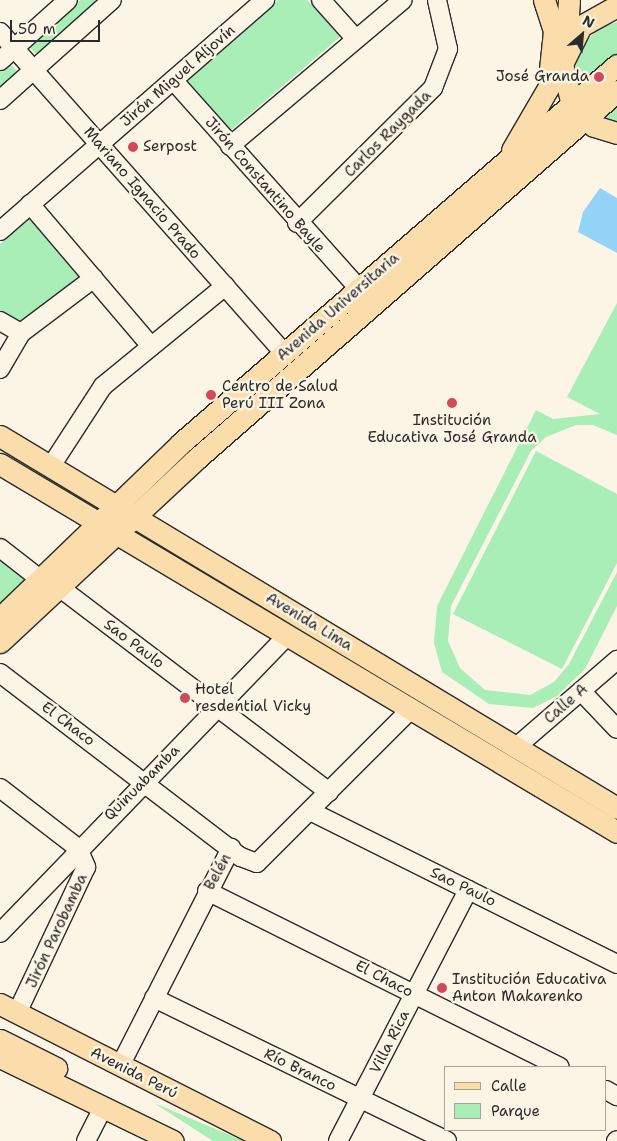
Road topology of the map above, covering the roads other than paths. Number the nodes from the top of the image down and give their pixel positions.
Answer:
1 (68, 0) edge
2 (112, 0) edge
3 (265, 0) edge
4 (321, 0) edge
5 (403, 0) edge
6 (437, 0) edge
7 (544, 0) edge
8 (569, 0) edge
9 (617, 6) edge
10 (0, 32) edge
11 (356, 39) junction
12 (14, 48) junction
13 (564, 57) junction
14 (0, 61) edge
15 (617, 65) edge
16 (34, 71) junction
17 (173, 80) junction
18 (617, 91) edge
19 (544, 99) junction
20 (0, 100) edge
21 (578, 113) junction
22 (612, 132) edge
23 (99, 144) junction
24 (230, 146) junction
25 (540, 162) junction
26 (495, 175) junction
27 (30, 204) junction
28 (297, 223) junction
29 (0, 231) edge
30 (94, 278) junction
31 (225, 286) junction
32 (359, 289) junction
33 (0, 321) edge
34 (20, 333) junction
35 (151, 346) junction
36 (284, 354) junction
37 (0, 369) edge
38 (0, 436) edge
39 (0, 464) edge
40 (51, 466) junction
41 (116, 504) junction
42 (135, 516) junction
43 (97, 523) junction
44 (116, 534) junction
45 (0, 548) edge
46 (49, 583) junction
47 (0, 618) edge
48 (287, 636) junction
49 (0, 642) edge
50 (617, 660) edge
51 (0, 673) edge
52 (581, 691) junction
53 (218, 707) junction
54 (411, 709) junction
55 (617, 729) edge
56 (515, 748) junction
57 (143, 781) junction
58 (0, 788) edge
59 (329, 792) junction
60 (617, 808) edge
61 (310, 811) junction
62 (617, 832) edge
63 (78, 848) junction
64 (231, 848) junction
65 (468, 890) junction
66 (207, 891) junction
67 (0, 933) edge
68 (617, 964) edge
69 (414, 994) junction
70 (154, 998) junction
71 (6, 1012) edge
72 (0, 1040) edge
73 (0, 1057) edge
74 (120, 1066) junction
75 (558, 1066) edge
76 (360, 1100) junction
77 (103, 1107) junction
78 (127, 1119) junction
79 (86, 1141) edge
80 (172, 1141) edge
81 (268, 1141) edge
82 (338, 1141) edge
83 (447, 1141) edge

1 - 12 street
2 - 16 street
3 - 17 street, Jirón Miguel Aljovín
4 - 11 street
5 - 11 street
6 - 28 street, Carlos Raygada
7 - 19 main road
8 - 13 main road
9 - 13 main road
10 - 12 street, Mariano Ignacio Prado
11 - 24 street
12 - 14 street
12 - 16 street, Mariano Ignacio Prado
13 - 19 main road
13 - 21 main road
15 - 21 main road, Avenida Universitaria
16 - 20 street
16 - 23 street, Mariano Ignacio Prado
17 - 23 street, Jirón Miguel Aljovín
17 - 24 street, Jirón Constantino Bayle
18 - 21 main road, Avenida Universitaria
19 - 26 main road
21 - 22 main road
21 - 25 main road, Avenida Universitaria
21 - 26 main road, Avenida Universitaria
22 - 25 main road
23 - 27 street, Jirón Miguel Aljovín
23 - 31 street, Mariano Ignacio Prado
24 - 28 street, Jirón Constantino Bayle
25 - 42 main road, Avenida Universitaria
26 - 32 main road, Avenida Universitaria
27 - 29 street, Jirón Miguel Aljovín
27 - 30 street
28 - 32 street, Jirón Constantino Bayle
30 - 34 street
30 - 35 street
31 - 35 street
31 - 36 street, Mariano Ignacio Prado
32 - 36 main road, Avenida Universitaria
33 - 34 street
34 - 37 street
35 - 40 street
36 - 41 main road, Avenida Universitaria
38 - 40 main road, Avenida Lima
39 - 43 main road, Avenida Lima
40 - 41 main road, Avenida Lima
41 - 42 main road, Avenida Lima
41 - 43 main road, Avenida Universitaria
42 - 44 main road, Avenida Universitaria
42 - 56 main road, Avenida Lima
43 - 44 main road, Avenida Lima
43 - 46 main road, Avenida Universitaria
44 - 46 main road, Avenida Universitaria
44 - 48 main road, Avenida Lima
45 - 46 street
46 - 47 main road, Avenida Universitaria
46 - 49 main road, Avenida Universitaria
46 - 53 street, Sao Paulo
48 - 53 street, Quinuabamba
48 - 54 main road, Avenida Lima
50 - 52 street, Calle A
51 - 57 street, El Chaco
52 - 55 street
52 - 56 street, Calle A
53 - 57 street, Quinuabamba
53 - 59 street, Sao Paulo
54 - 59 street, Belén
54 - 62 main road, Avenida Lima
56 - 60 main road, Avenida Lima
57 - 63 street, Quinuabamba
57 - 64 street, El Chaco
58 - 63 street
59 - 61 street, Belén
61 - 64 street, Belén
61 - 65 street, Sao Paulo
63 - 67 street, Quinuabamba
63 - 71 street, Jirón Parobamba
64 - 66 street, Belén
65 - 68 street, Sao Paulo
65 - 69 street, Villa Rica
66 - 69 street, El Chaco
66 - 70 street, Belén
69 - 75 street, El Chaco
69 - 76 street, Villa Rica
70 - 74 street, Belén
70 - 76 street, Río Branco
71 - 74 main road, Avenida Perú
71 - 81 main road, Avenida Perú
72 - 78 main road, Avenida Perú
73 - 77 main road, Avenida Perú
74 - 81 main road, Avenida Perú
76 - 82 street, Villa Rica
76 - 83 street, Río Branco
77 - 78 main road, Avenida Perú
77 - 79 street
78 - 80 main road, Avenida Perú

